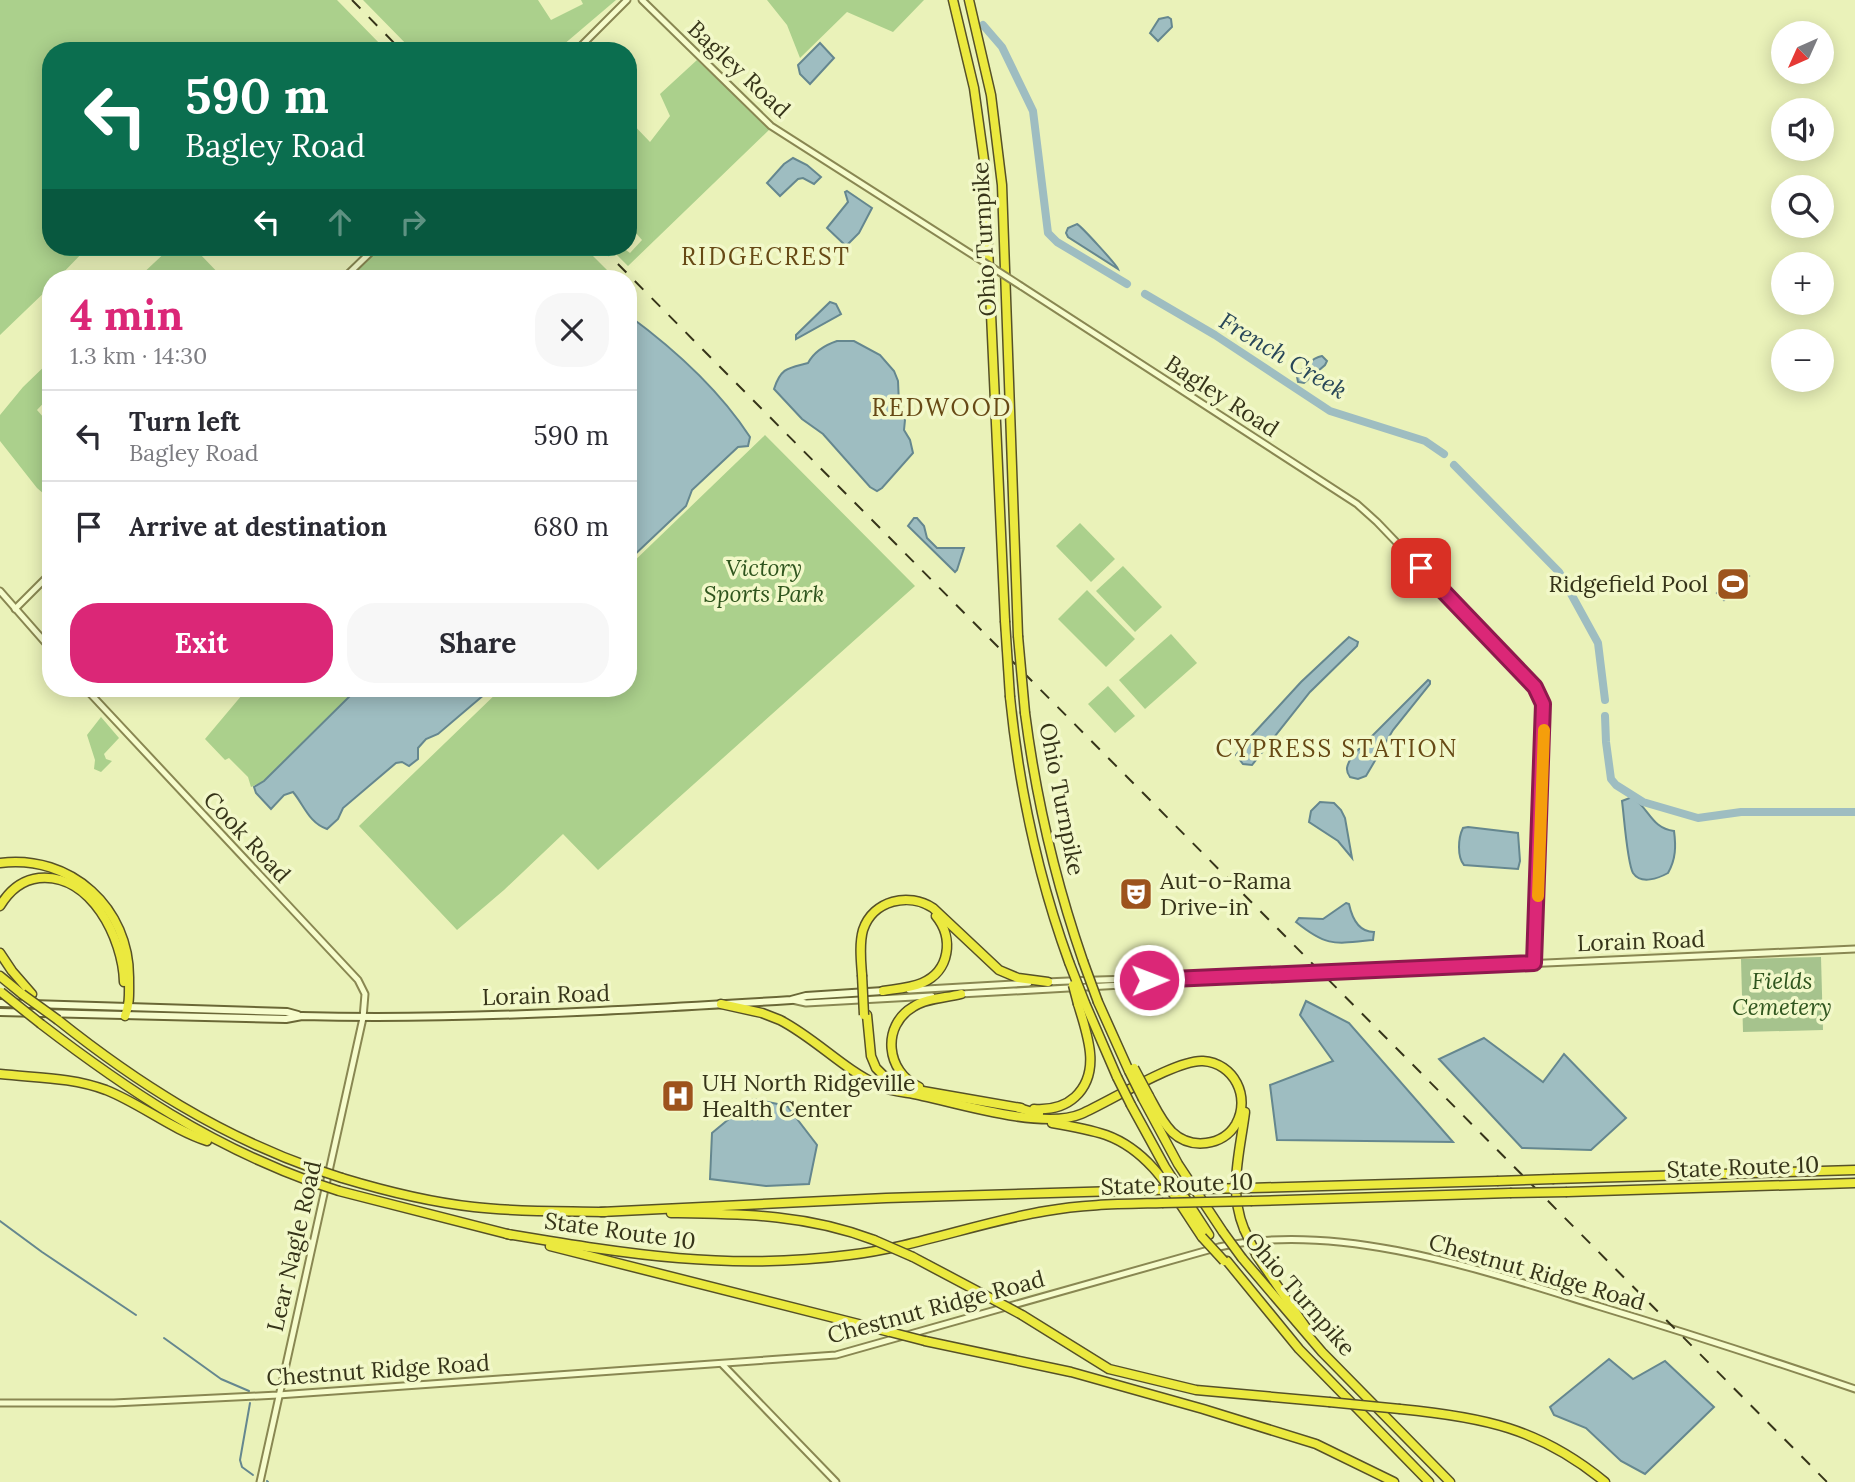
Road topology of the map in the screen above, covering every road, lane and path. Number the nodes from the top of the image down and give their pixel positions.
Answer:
1 (627, 0) edge
2 (642, 0) edge
3 (953, 0) edge
4 (969, 0) edge
5 (585, 42) edge
6 (367, 256) edge
7 (352, 270) edge
8 (42, 582) edge
9 (0, 591) edge
10 (15, 609) junction
11 (42, 639) edge
12 (93, 697) edge
13 (0, 863) edge
14 (0, 905) edge
15 (1855, 949) edge
16 (0, 953) edge
17 (1534, 963) junction
18 (863, 975) junction
19 (0, 976) edge
20 (1134, 980) junction
21 (1030, 982) junction
22 (1048, 982) junction
23 (1030, 990) junction
24 (883, 991) junction
25 (0, 992) edge
26 (961, 994) junction
27 (791, 1000) junction
28 (0, 1003) edge
29 (721, 1004) junction
30 (1081, 1004) junction
31 (126, 1011) junction
32 (0, 1012) edge
33 (865, 1015) junction
34 (363, 1018) junction
35 (58, 1020) junction
36 (0, 1074) edge
37 (936, 1092) junction
38 (910, 1093) junction
39 (1146, 1098) junction
40 (1019, 1108) junction
41 (1025, 1117) junction
42 (237, 1150) junction
43 (1855, 1170) edge
44 (1855, 1183) edge
45 (601, 1212) junction
46 (507, 1234) junction
47 (1205, 1236) junction
48 (1322, 1352) junction
49 (722, 1364) junction
50 (1855, 1389) edge
51 (278, 1395) junction
52 (0, 1404) edge
53 (260, 1482) edge
54 (836, 1482) edge
55 (1395, 1482) edge
56 (1429, 1482) edge
57 (1450, 1482) edge
58 (1605, 1482) edge

1 - 5 street
2 - 17 street, Bagley Road, bridge
3 - 30 highway, Ohio Turnpike, bridge
4 - 39 highway, Ohio Turnpike, bridge
6 - 7 street
8 - 10 street
9 - 10 street
10 - 11 street
12 - 34 street, Cook Road
13 - 31 highway
14 - 31 highway
15 - 17 street, Lorain Road
16 - 35 highway, bridge
17 - 20 street, Lorain Road, bridge
18 - 22 highway
18 - 24 highway
18 - 33 highway, bridge
19 - 35 highway, bridge
20 - 22 street, Lorain Road
20 - 23 street, Lorain Road
21 - 22 street, Lorain Road
21 - 23 street
21 - 24 street, Lorain Road
23 - 26 street, Lorain Road
24 - 27 main road, Lorain Road
25 - 42 highway, bridge
26 - 27 street, Lorain Road
26 - 37 highway
27 - 29 main road, Lorain Road
28 - 31 main road, Lorain Road
29 - 34 main road, Lorain Road
29 - 38 highway
30 - 40 highway
30 - 47 highway, Ohio Turnpike, bridge
31 - 32 main road, Lorain Road
31 - 34 main road, Lorain Road
33 - 37 highway
33 - 38 highway
34 - 51 street, Lear Nagle Road
35 - 45 highway, bridge
36 - 42 highway
37 - 40 highway
38 - 41 highway
39 - 41 highway
39 - 48 highway, Ohio Turnpike, bridge
40 - 48 highway, bridge
41 - 47 highway
42 - 46 highway, bridge
43 - 45 highway, State Route 10, bridge
44 - 46 highway, State Route 10, bridge
45 - 58 highway, bridge
46 - 55 highway, bridge
47 - 56 highway, Ohio Turnpike, bridge
48 - 57 highway, Ohio Turnpike
49 - 50 street, Chestnut Ridge Road
49 - 51 street, Chestnut Ridge Road
49 - 54 street
51 - 52 street, Chestnut Ridge Road
51 - 53 street, Lear Nagle Road

